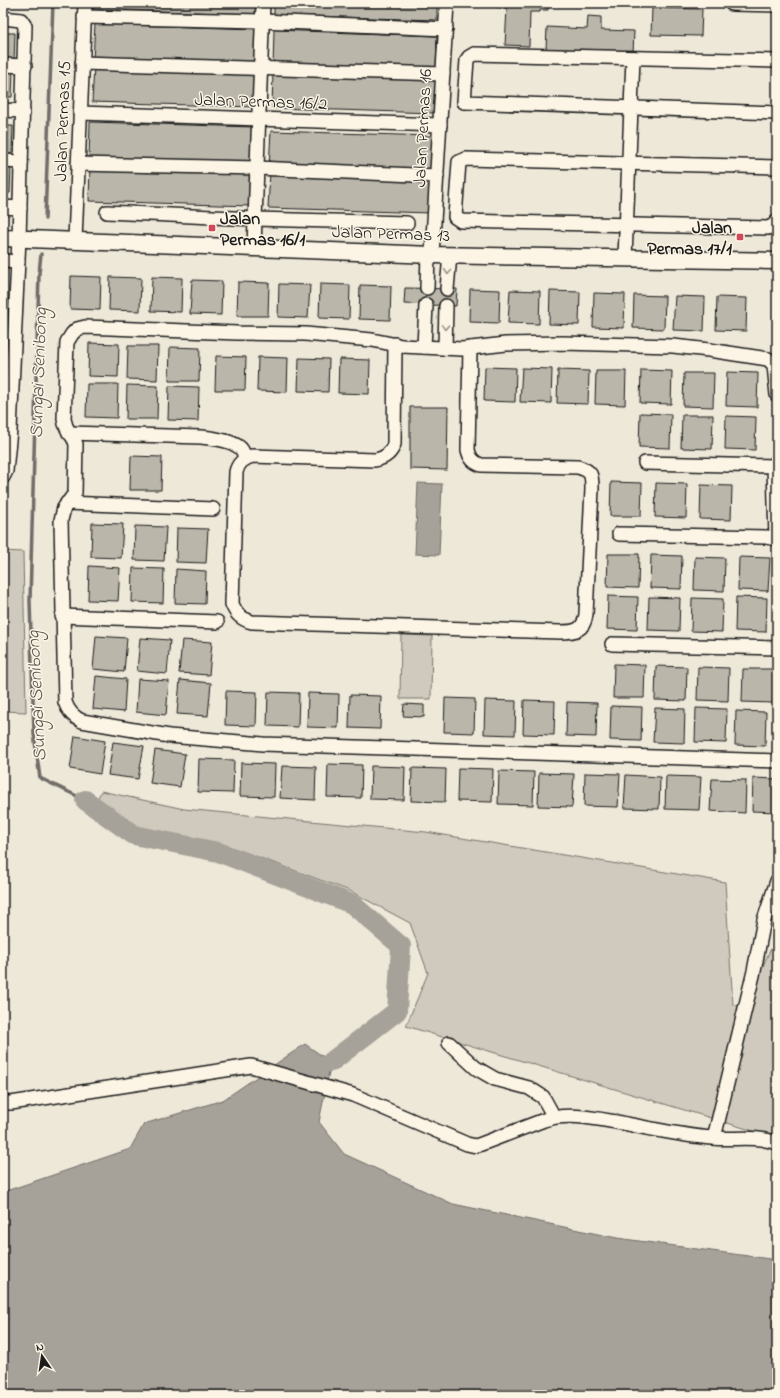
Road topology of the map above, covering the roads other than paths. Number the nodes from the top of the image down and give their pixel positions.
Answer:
1 (84, 3) edge
2 (263, 3) edge
3 (448, 3) edge
4 (730, 3) edge
5 (777, 5) edge
6 (84, 17) junction
7 (3, 18) edge
8 (262, 21) junction
9 (446, 29) junction
10 (633, 58) junction
11 (777, 60) edge
12 (82, 63) junction
13 (3, 65) edge
14 (25, 66) junction
15 (260, 68) junction
16 (443, 74) junction
17 (631, 108) junction
18 (3, 110) edge
19 (23, 111) junction
20 (80, 112) junction
21 (777, 113) edge
22 (258, 118) junction
23 (440, 125) junction
24 (3, 161) edge
25 (21, 162) junction
26 (78, 164) junction
27 (628, 164) junction
28 (777, 167) edge
29 (257, 168) junction
30 (437, 176) junction
31 (3, 207) edge
32 (20, 208) junction
33 (107, 212) dead end
34 (255, 219) junction
35 (777, 222) edge
36 (407, 223) dead end
37 (626, 225) junction
38 (3, 238) edge
39 (19, 238) junction
40 (75, 240) junction
41 (254, 247) junction
42 (430, 254) junction
43 (450, 255) junction
44 (625, 258) junction
45 (3, 261) edge
46 (777, 261) edge
47 (18, 262) junction
48 (427, 288) dead end
49 (447, 289) dead end
50 (426, 305) dead end
51 (446, 306) dead end
52 (9, 321) edge
53 (395, 344) junction
54 (424, 347) junction
55 (445, 348) junction
56 (470, 348) junction
57 (8, 377) edge
58 (777, 395) edge
59 (7, 430) edge
60 (69, 433) junction
61 (245, 458) junction
62 (645, 463) dead end
63 (776, 463) edge
64 (3, 477) edge
65 (67, 503) junction
66 (212, 509) dead end
67 (618, 534) dead end
68 (777, 538) edge
69 (62, 616) junction
70 (217, 622) dead end
71 (612, 644) dead end
72 (777, 648) edge
73 (777, 761) edge
74 (777, 881) edge
75 (449, 1043) dead end
76 (3, 1103) edge
77 (554, 1117) junction
78 (714, 1138) junction
79 (777, 1143) edge

1 - 6 street, Jalan Permas 15
2 - 8 street
3 - 9 street, Jalan Permas 16
4 - 5 street
6 - 8 street
6 - 12 street, Jalan Permas 15
7 - 14 street
8 - 9 street
8 - 15 street
9 - 16 street, Jalan Permas 16
10 - 11 street
10 - 17 street
10 - 17 street
12 - 15 street
12 - 20 street, Jalan Permas 15
13 - 14 street
14 - 19 street
15 - 16 street
15 - 22 street
16 - 23 street, Jalan Permas 16
17 - 21 street
17 - 27 street
18 - 19 street
19 - 25 street
20 - 22 street, Jalan Permas 16/2
20 - 26 street, Jalan Permas 15
22 - 23 street, Jalan Permas 16/2
22 - 29 street
23 - 30 street, Jalan Permas 16
24 - 25 street
25 - 32 street
26 - 29 street
26 - 40 street, Jalan Permas 15
27 - 28 street
27 - 37 street
27 - 37 street
29 - 30 street
29 - 34 street
30 - 42 street, Jalan Permas 16
31 - 32 street
32 - 39 street
33 - 34 street
34 - 36 street
34 - 41 street
35 - 37 street
37 - 44 street
38 - 39 main road, Jalan Permas 13
39 - 40 main road, Jalan Permas 13
39 - 47 street
40 - 41 main road, Jalan Permas 13
41 - 42 main road, Jalan Permas 13
42 - 43 main road, Jalan Permas 13
42 - 48 street, Jalan Permas 16
43 - 44 main road, Jalan Permas 13
43 -> 49 street
44 - 46 main road, Jalan Permas 13
45 - 47 street
47 - 52 street
50 - 54 street
51 -> 55 street
52 - 57 street
53 - 54 street
53 - 60 street
53 - 61 street
54 - 55 street
55 - 56 street
56 - 58 street
56 - 61 street
57 - 59 street
59 - 64 street
60 - 61 street
60 - 65 street
62 - 63 street
63 - 68 street
65 - 66 street
65 - 69 street
67 - 68 street
69 - 70 street
69 - 73 street
71 - 72 street
74 - 78 street
75 - 77 street
76 - 77 street
77 - 78 street
78 - 79 street

